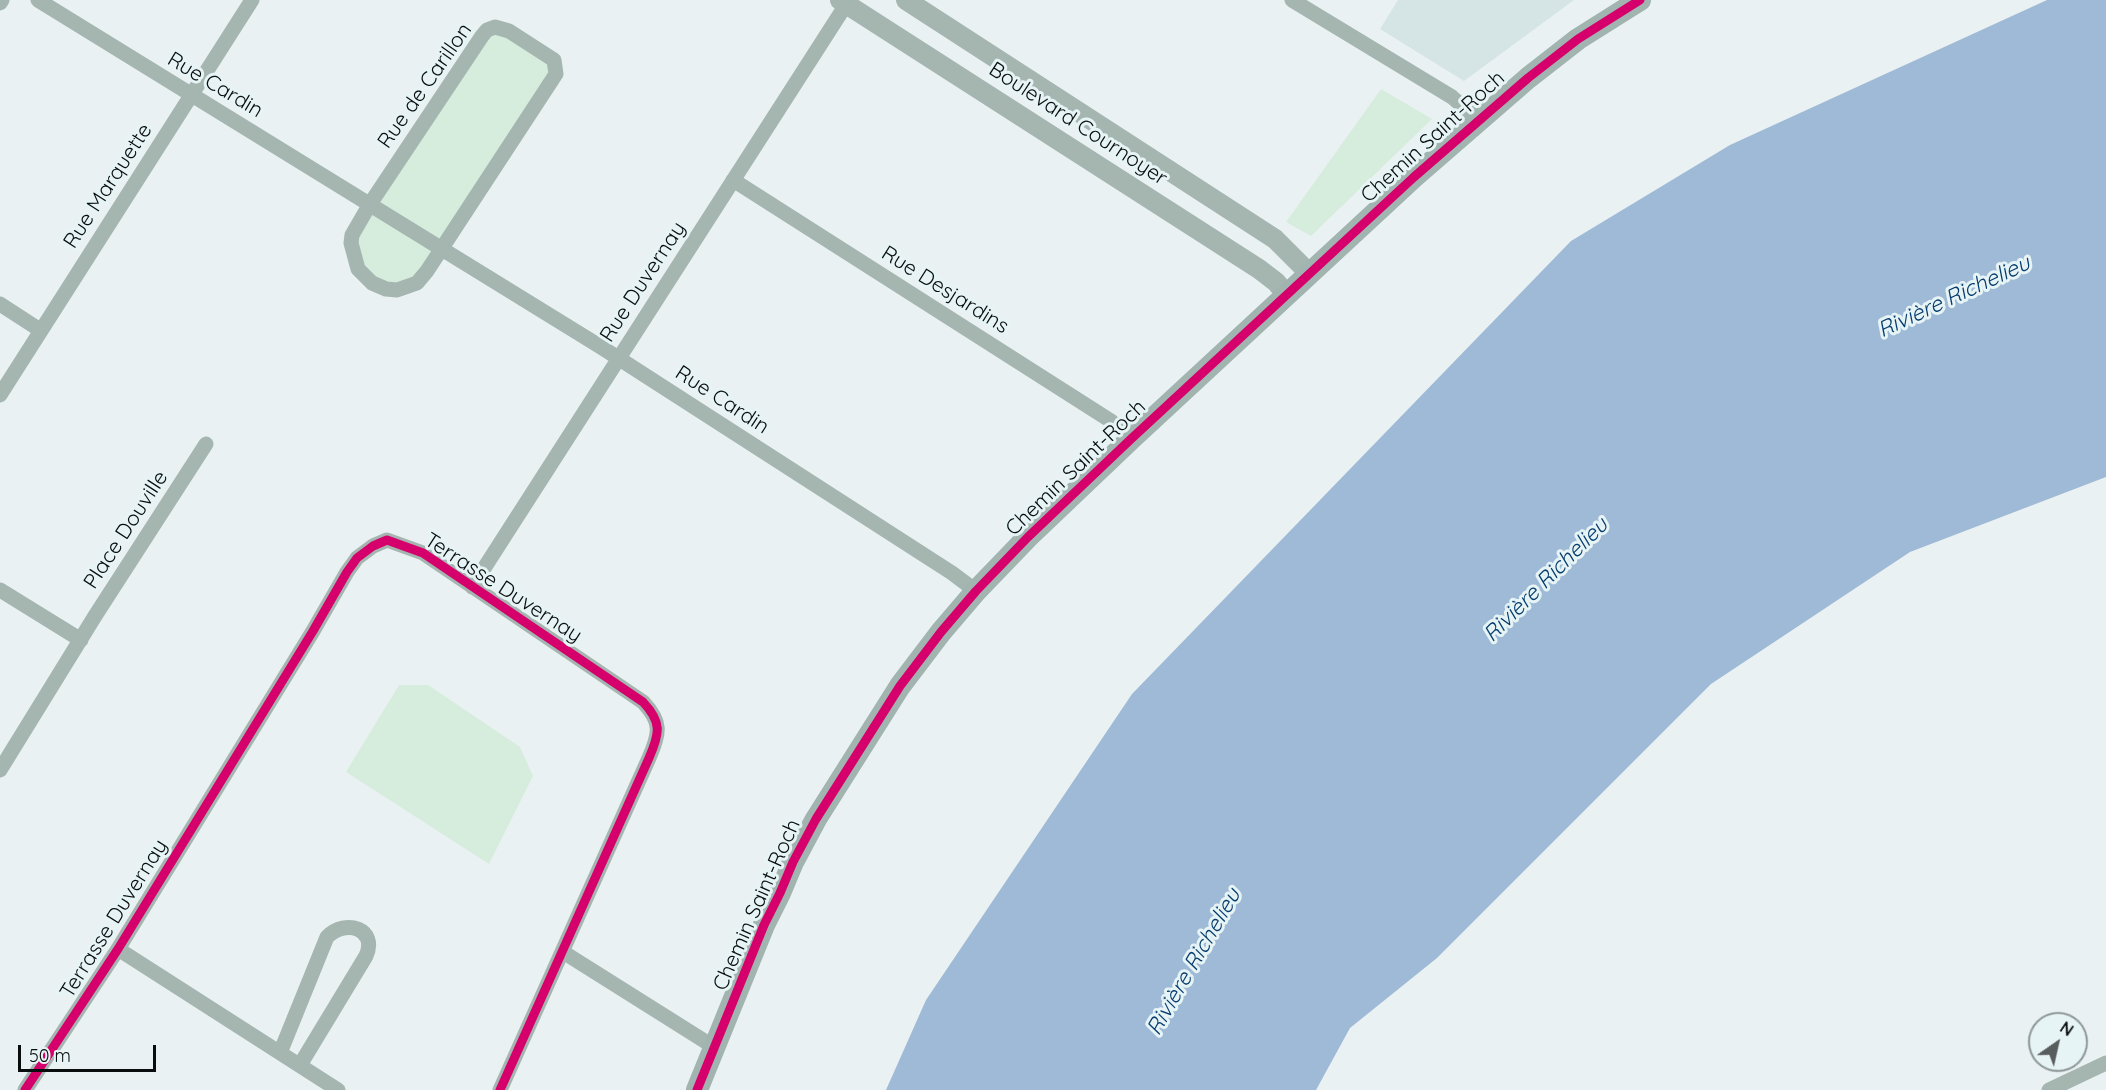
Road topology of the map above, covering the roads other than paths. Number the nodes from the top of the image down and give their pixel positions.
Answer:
1 (38, 0) edge
2 (252, 0) edge
3 (906, 0) edge
4 (1292, 0) edge
5 (1640, 0) edge
6 (845, 1) edge
7 (191, 95) junction
8 (1478, 120) junction
9 (733, 180) junction
10 (370, 204) junction
11 (442, 249) junction
12 (1309, 273) junction
13 (1286, 294) junction
14 (0, 304) edge
15 (40, 330) junction
16 (618, 358) junction
17 (0, 395) edge
18 (1131, 439) junction
19 (206, 444) dead end
20 (472, 587) junction
21 (0, 590) edge
22 (976, 591) junction
23 (81, 640) junction
24 (0, 770) edge
25 (118, 949) junction
26 (562, 952) junction
27 (714, 1047) junction
28 (280, 1053) junction
29 (2106, 1063) edge
30 (300, 1065) junction
31 (25, 1090) edge
32 (338, 1090) edge
33 (500, 1090) edge
34 (697, 1090) edge
35 (2049, 1090) edge

1 - 7 street, Rue Cardin
2 - 7 street, Rue Marquette
3 - 12 street, Boulevard Cournoyer
4 - 8 street
5 - 8 main road, Chemin Saint-Roch
6 - 9 street, Rue Duvernay
6 - 13 street, Boulevard Cournoyer
7 - 10 street, Rue Cardin
7 - 15 street, Rue Marquette
8 - 12 main road, Chemin Saint-Roch
9 - 16 street, Rue Duvernay
9 - 18 street, Rue Desjardins
10 - 11 street, Rue Cardin
10 - 11 street
10 - 11 street, Rue de Carillon
11 - 16 street, Rue Cardin
12 - 13 main road, Chemin Saint-Roch
13 - 18 main road, Chemin Saint-Roch
14 - 15 street
15 - 17 street, Rue Marquette
16 - 20 street, Rue Duvernay
16 - 22 street, Rue Cardin
18 - 22 main road, Chemin Saint-Roch
19 - 23 street, Place Douville
20 - 25 street, Terrasse Duvernay
20 - 26 street, Terrasse Duvernay
21 - 23 street
22 - 27 main road, Chemin Saint-Roch
23 - 24 street, Place Douville
25 - 28 street, Terrasse Duvernay
25 - 31 street, Terrasse Duvernay
26 - 27 street
26 - 33 street, Terrasse Duvernay
27 - 34 main road, Chemin Saint-Roch
28 - 30 street, Terrasse Duvernay
28 - 30 street
29 - 35 street
30 - 32 street, Terrasse Duvernay

